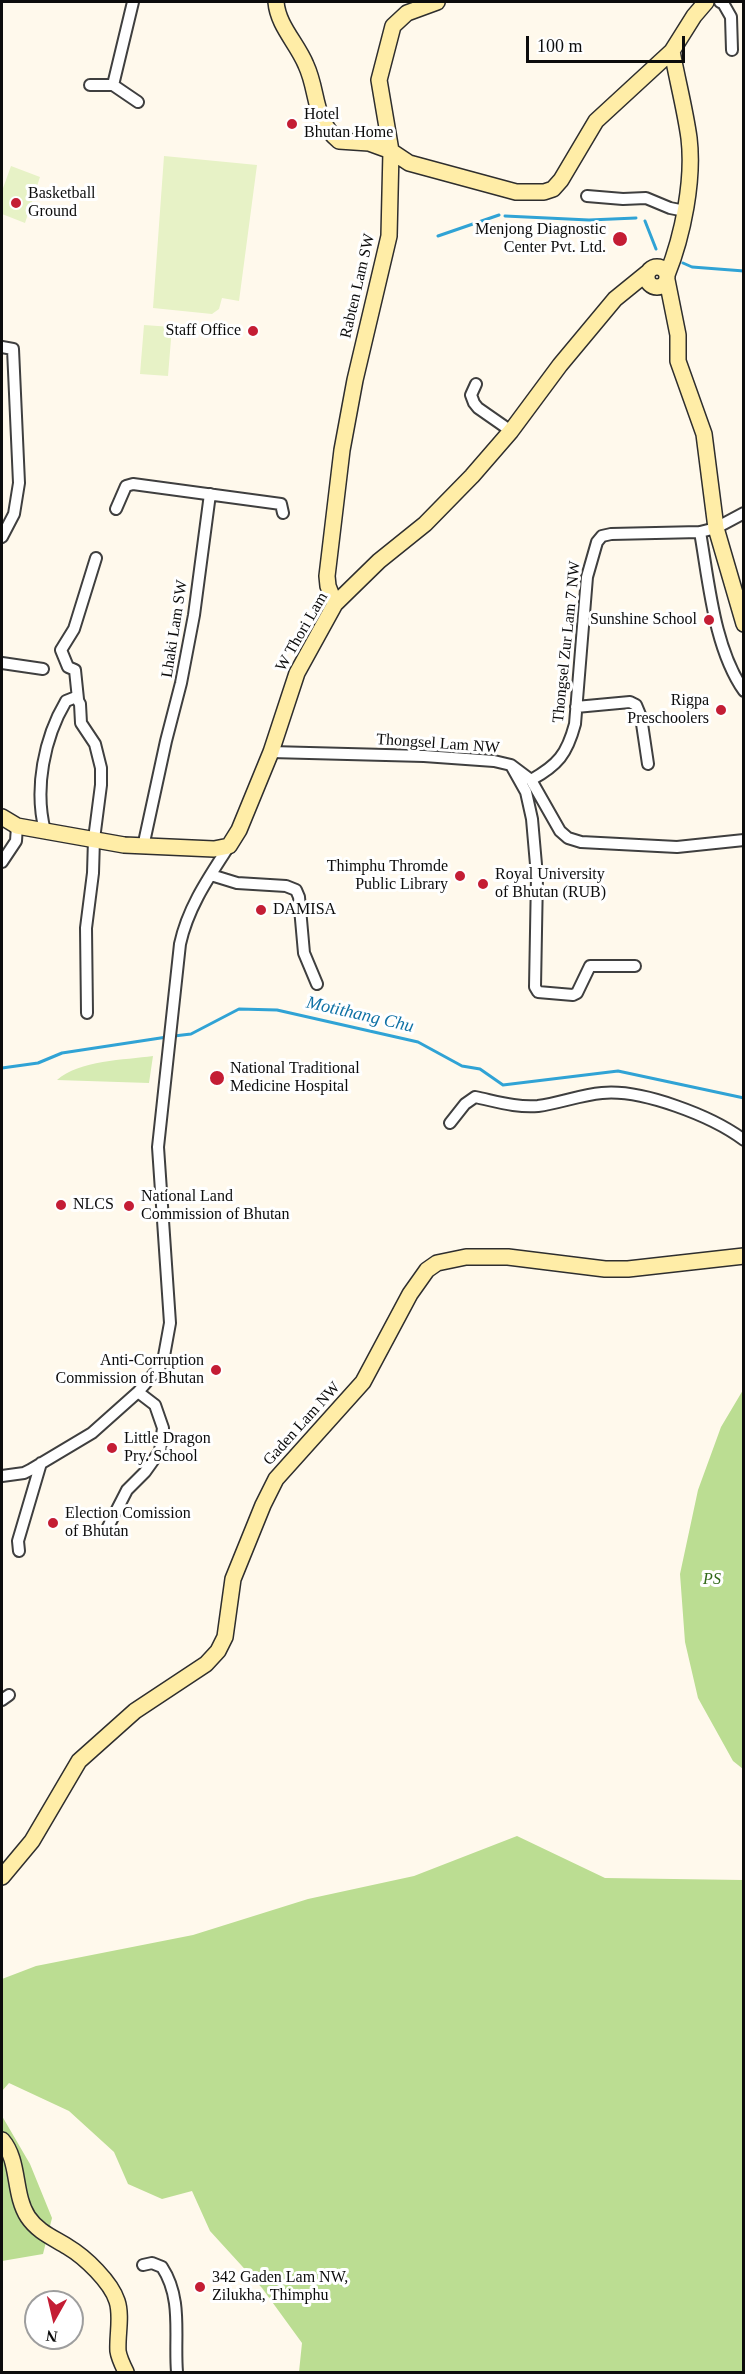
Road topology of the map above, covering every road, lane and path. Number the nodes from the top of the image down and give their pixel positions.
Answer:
1 (133, 2) edge
2 (276, 2) edge
3 (437, 2) edge
4 (706, 2) edge
5 (720, 2) edge
6 (732, 50) dead end
7 (672, 51) junction
8 (90, 85) dead end
9 (113, 85) junction
10 (138, 102) dead end
11 (391, 151) junction
12 (587, 196) dead end
13 (685, 211) junction
14 (657, 278) junction
15 (2, 347) edge
16 (476, 384) dead end
17 (511, 431) junction
18 (210, 494) junction
19 (116, 509) dead end
20 (283, 513) dead end
21 (744, 513) edge
22 (716, 528) junction
23 (700, 532) junction
24 (2, 537) edge
25 (96, 558) dead end
26 (335, 604) junction
27 (744, 624) edge
28 (2, 663) edge
29 (43, 669) dead end
30 (744, 692) edge
31 (78, 699) junction
32 (576, 707) junction
33 (271, 752) junction
34 (648, 764) dead end
35 (511, 765) junction
36 (531, 780) junction
37 (2, 817) edge
38 (17, 826) junction
39 (45, 831) junction
40 (94, 839) junction
41 (744, 840) edge
42 (229, 846) junction
43 (143, 847) junction
44 (2, 862) edge
45 (211, 875) junction
46 (635, 966) dead end
47 (317, 984) dead end
48 (87, 1013) dead end
49 (450, 1123) dead end
50 (744, 1140) edge
51 (744, 1256) edge
52 (138, 1392) junction
53 (41, 1463) junction
54 (2, 1476) edge
55 (107, 1529) dead end
56 (19, 1551) dead end
57 (2, 1877) edge
58 (2, 2140) edge
59 (143, 2265) dead end
60 (126, 2373) edge
61 (177, 2373) edge

1 - 9 street
2 - 11 main road
3 - 11 main road, Rabten Lam SW
4 - 7 main road
5 - 6 street
7 - 11 main road
7 - 13 main road
8 - 9 street
9 - 10 street
11 - 26 main road, Rabten Lam SW
12 - 13 street
13 - 14 main road
14 - 17 main road, W Thori Lam
14 - 22 main road
15 - 24 street
16 - 17 street
17 - 26 main road, W Thori Lam
18 - 19 street
18 - 20 street
18 - 43 street, Lhaki Lam SW
21 - 22 street, Thongsel Zur Lam 7 NW
22 - 23 street, Thongsel Zur Lam 7 NW
22 - 27 main road
23 - 30 street
23 - 32 street, Thongsel Zur Lam 7 NW
25 - 31 street
26 - 33 main road, W Thori Lam
28 - 29 street
31 - 39 street
31 - 40 street
32 - 34 street
32 - 36 street, Thongsel Zur Lam 7 NW
33 - 35 street, Thongsel Lam NW
33 - 42 main road, W Thori Lam
35 - 36 street, Thongsel Lam NW
35 - 46 street
36 - 41 street, Thongsel Lam NW
37 - 38 main road
38 - 39 main road
38 - 44 street
39 - 40 main road
40 - 43 main road
40 - 48 street
42 - 43 main road
42 - 45 street
45 - 47 street
45 - 52 street
49 - 50 street
51 - 57 main road, Gaden Lam NW
52 - 53 street
52 - 55 street
53 - 54 street
53 - 56 street
58 - 60 main road
59 - 61 street

